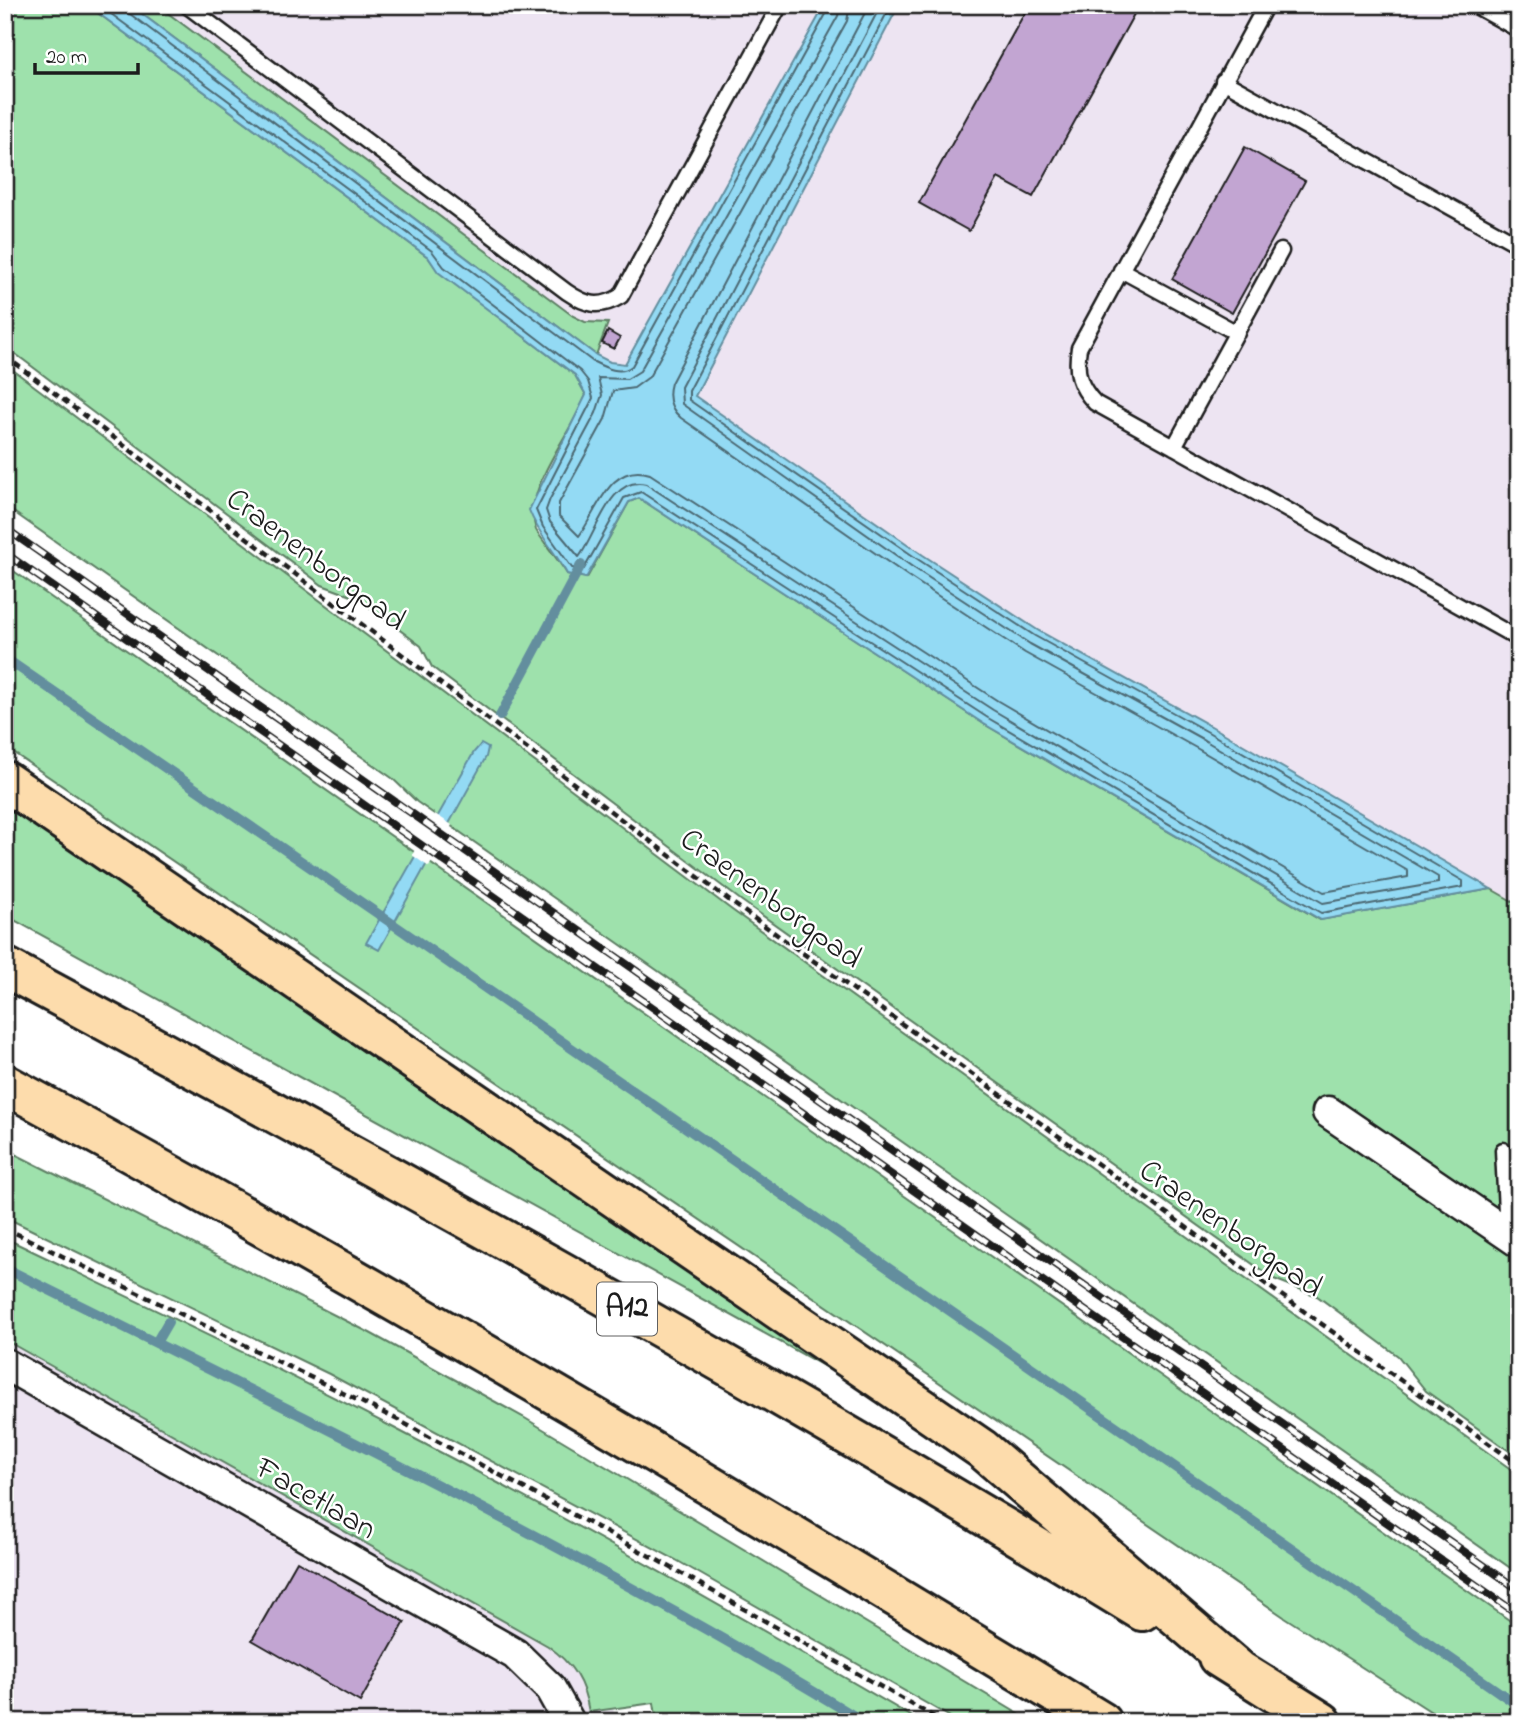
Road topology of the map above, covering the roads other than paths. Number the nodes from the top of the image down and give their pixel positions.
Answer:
1 (186, 5) edge
2 (780, 5) edge
3 (1266, 5) edge
4 (1474, 5) edge
5 (1519, 30) edge
6 (1223, 81) junction
7 (1519, 245) edge
8 (1281, 251) dead end
9 (1121, 270) junction
10 (1237, 334) junction
11 (1174, 447) junction
12 (1519, 639) edge
13 (5, 781) edge
14 (5, 967) edge
15 (5, 1084) edge
16 (1328, 1112) dead end
17 (1503, 1150) dead end
18 (1513, 1237) edge
19 (5, 1364) edge
20 (1239, 1670) junction
21 (569, 1722) edge
22 (1102, 1722) edge
23 (1322, 1722) edge

1 - 2 lane
3 - 6 lane
4 - 5 lane
6 - 7 lane
6 - 9 lane
8 - 10 lane
9 - 10 lane
9 - 11 lane
10 - 11 lane
11 - 12 lane
13 - 20 highway, A12
14 - 20 highway, A12
15 - 22 highway
16 - 18 street
17 - 18 lane
19 - 21 street, Facetlaan
20 - 23 highway, A12

